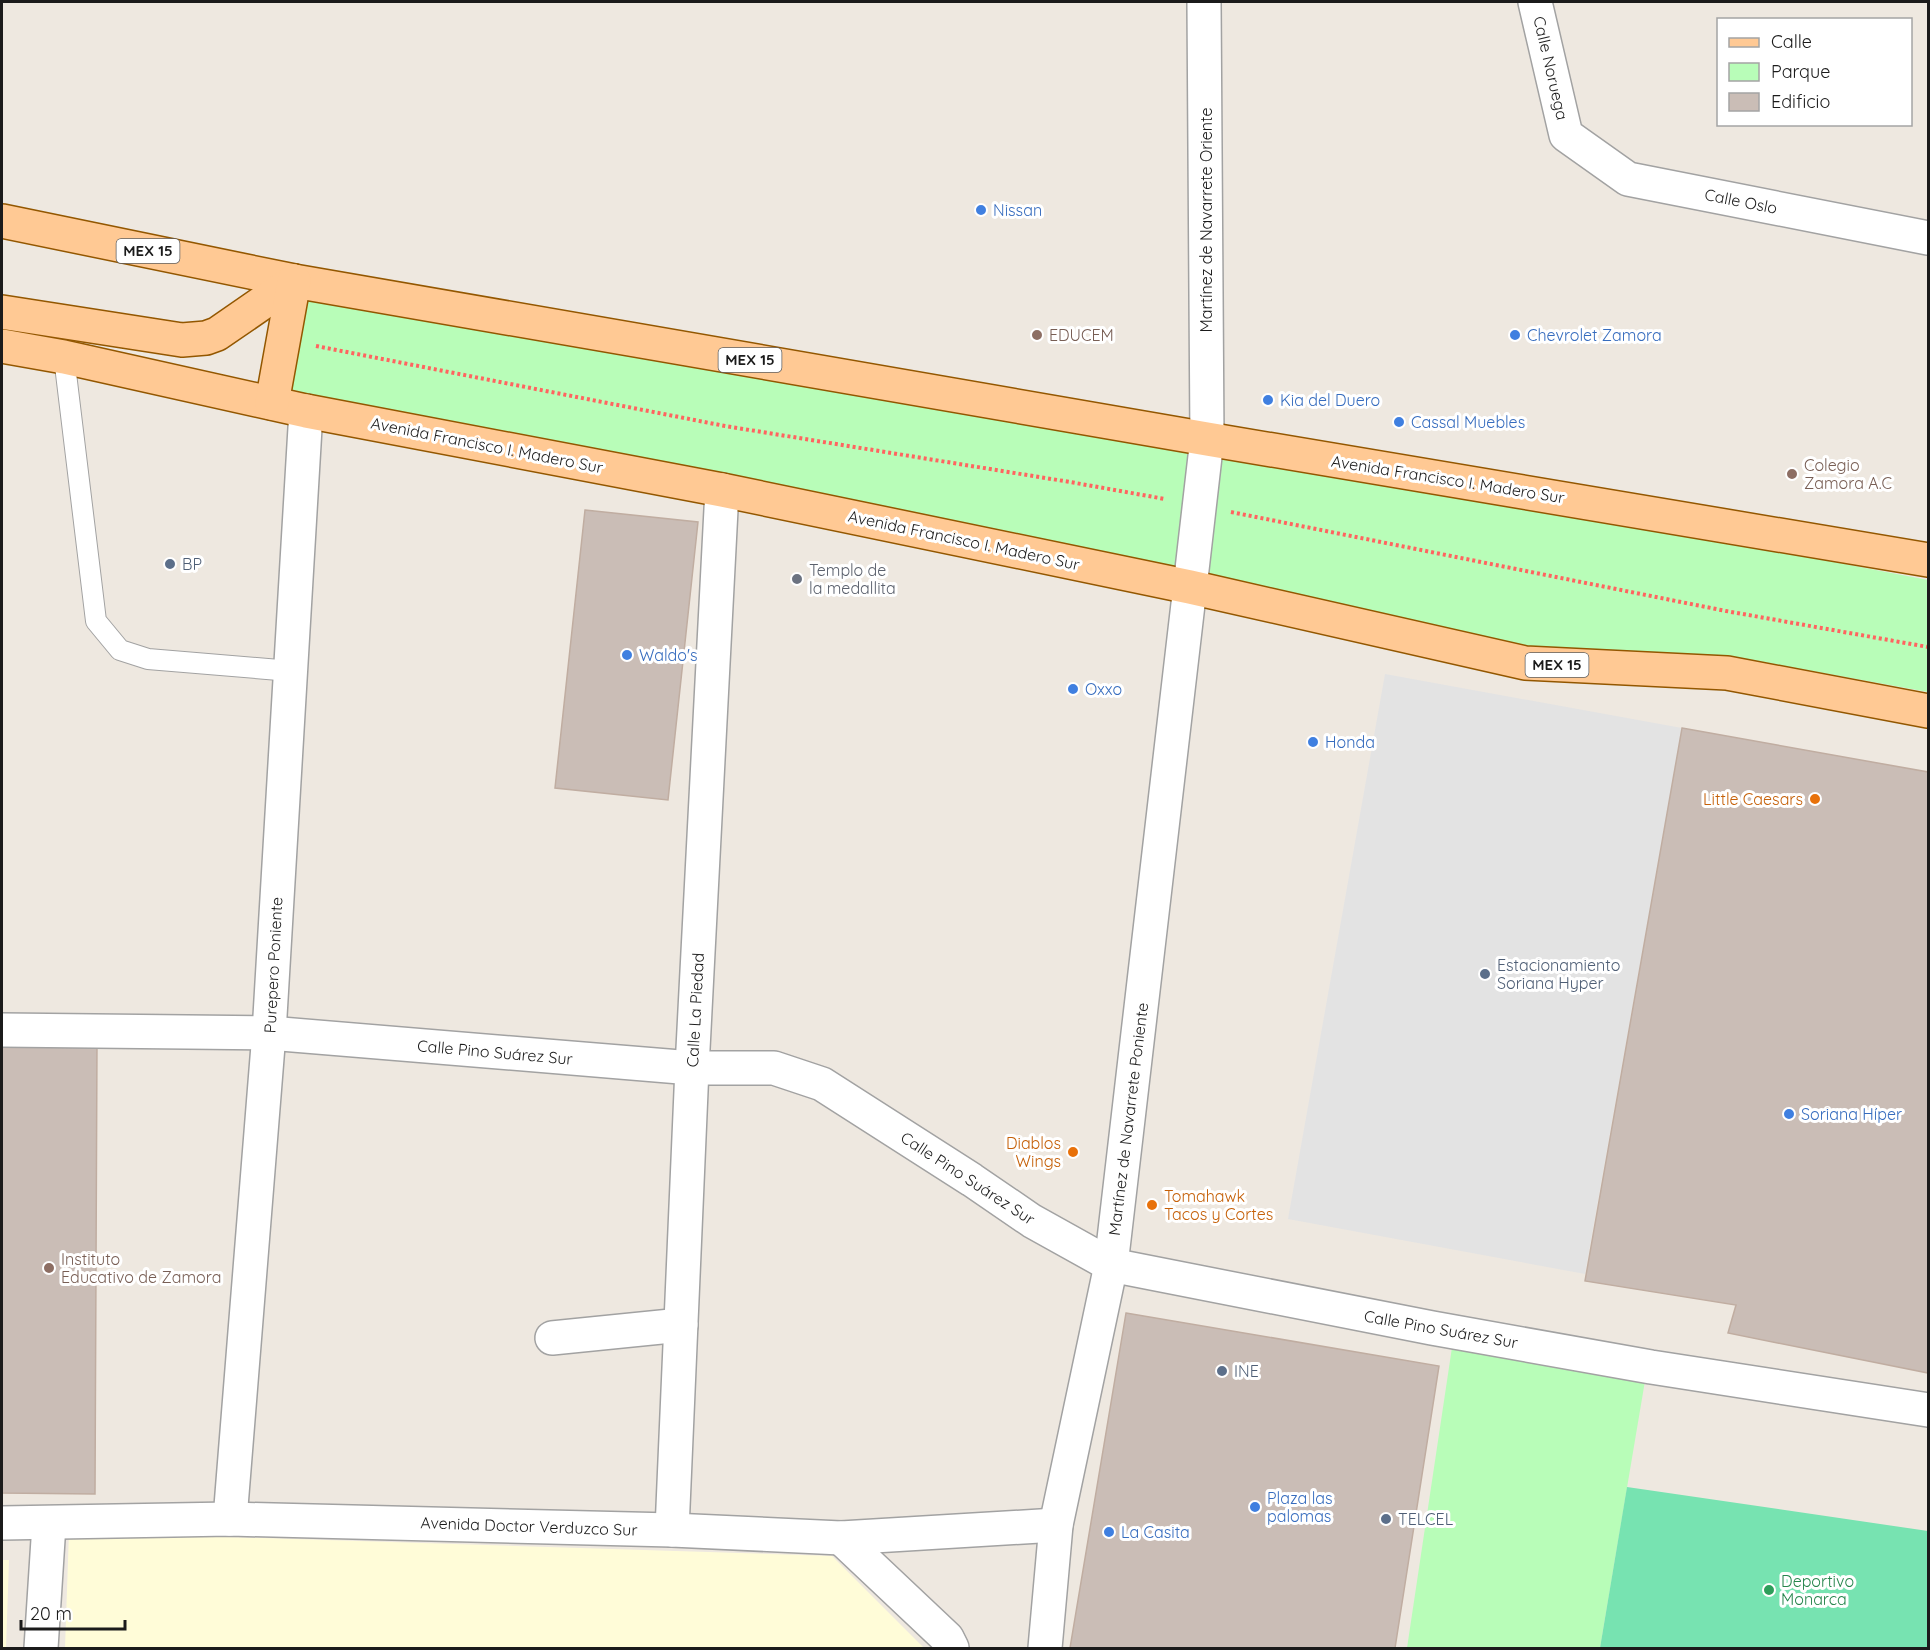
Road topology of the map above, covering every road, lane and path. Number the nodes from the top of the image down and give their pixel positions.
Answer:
1 (1204, 2) edge
2 (1535, 2) edge
3 (1566, 135) joint
4 (2, 221) edge
5 (1929, 238) edge
6 (294, 281) junction
7 (2, 312) edge
8 (283, 340) junction
9 (2, 346) edge
10 (64, 357) junction
11 (272, 403) junction
12 (306, 411) junction
13 (1207, 439) junction
14 (722, 490) junction
15 (1199, 506) junction
16 (1929, 560) edge
17 (1190, 586) junction
18 (1929, 647) edge
19 (291, 670) junction
20 (1929, 711) edge
21 (2, 1030) edge
22 (269, 1033) junction
23 (692, 1068) junction
24 (1111, 1265) junction
25 (681, 1325) junction
26 (552, 1338) dead end
27 (1929, 1410) edge
28 (230, 1518) junction
29 (2, 1523) edge
30 (49, 1524) junction
31 (1056, 1525) junction
32 (672, 1530) junction
33 (841, 1538) junction
34 (41, 1648) edge
35 (952, 1648) edge
36 (1046, 1648) edge

1 - 13 street, Martínez de Navarrete Oriente
2 - 3 street, Calle Noruega
3 - 5 street, Calle Oslo
4 - 6 main road, Avenida Francisco I. Madero Sur / MEX 15
6 - 7 main road
6 - 8 main road
6 - 13 main road, Avenida Francisco I. Madero Sur / MEX 15
8 - 11 main road
8 - 15 path
9 - 10 main road, Avenida Francisco I. Madero Sur / MEX 15
10 - 11 main road, Avenida Francisco I. Madero Sur / MEX 15
10 - 19 lane
11 - 12 main road, Avenida Francisco I. Madero Sur / MEX 15
12 - 14 main road, Avenida Francisco I. Madero Sur / MEX 15
12 - 19 street, Purepero Poniente
13 - 15 street, Martínez de Navarrete Oriente
13 - 16 main road, Avenida Francisco I. Madero Sur / MEX 15
14 - 17 main road, Avenida Francisco I. Madero Sur / MEX 15
14 - 23 street, Calle La Piedad
15 - 17 street, Martínez de Navarrete Poniente
15 - 18 path
17 - 20 main road, Avenida Francisco I. Madero Sur / MEX 15
17 - 24 street, Martínez de Navarrete Poniente
19 - 22 street, Purepero Poniente
21 - 22 street, Calle Pino Suárez Sur
22 - 23 street, Calle Pino Suárez Sur
22 - 28 street, Purepero Poniente
23 - 24 street, Calle Pino Suárez Sur
23 - 25 street, Calle La Piedad
24 - 27 street, Calle Pino Suárez Sur
24 - 31 street, Martínez de Navarrete Poniente
25 - 26 street
25 - 32 street, Calle La Piedad
28 - 30 street, Avenida Doctor Verduzco Sur
28 - 32 street, Avenida Doctor Verduzco Sur
29 - 30 street, Avenida Doctor Verduzco Sur
30 - 34 street
31 - 33 street, Avenida Doctor Verduzco Sur
31 - 36 street, Martínez de Navarrete Poniente
32 - 33 street, Avenida Doctor Verduzco Sur
33 - 35 street

